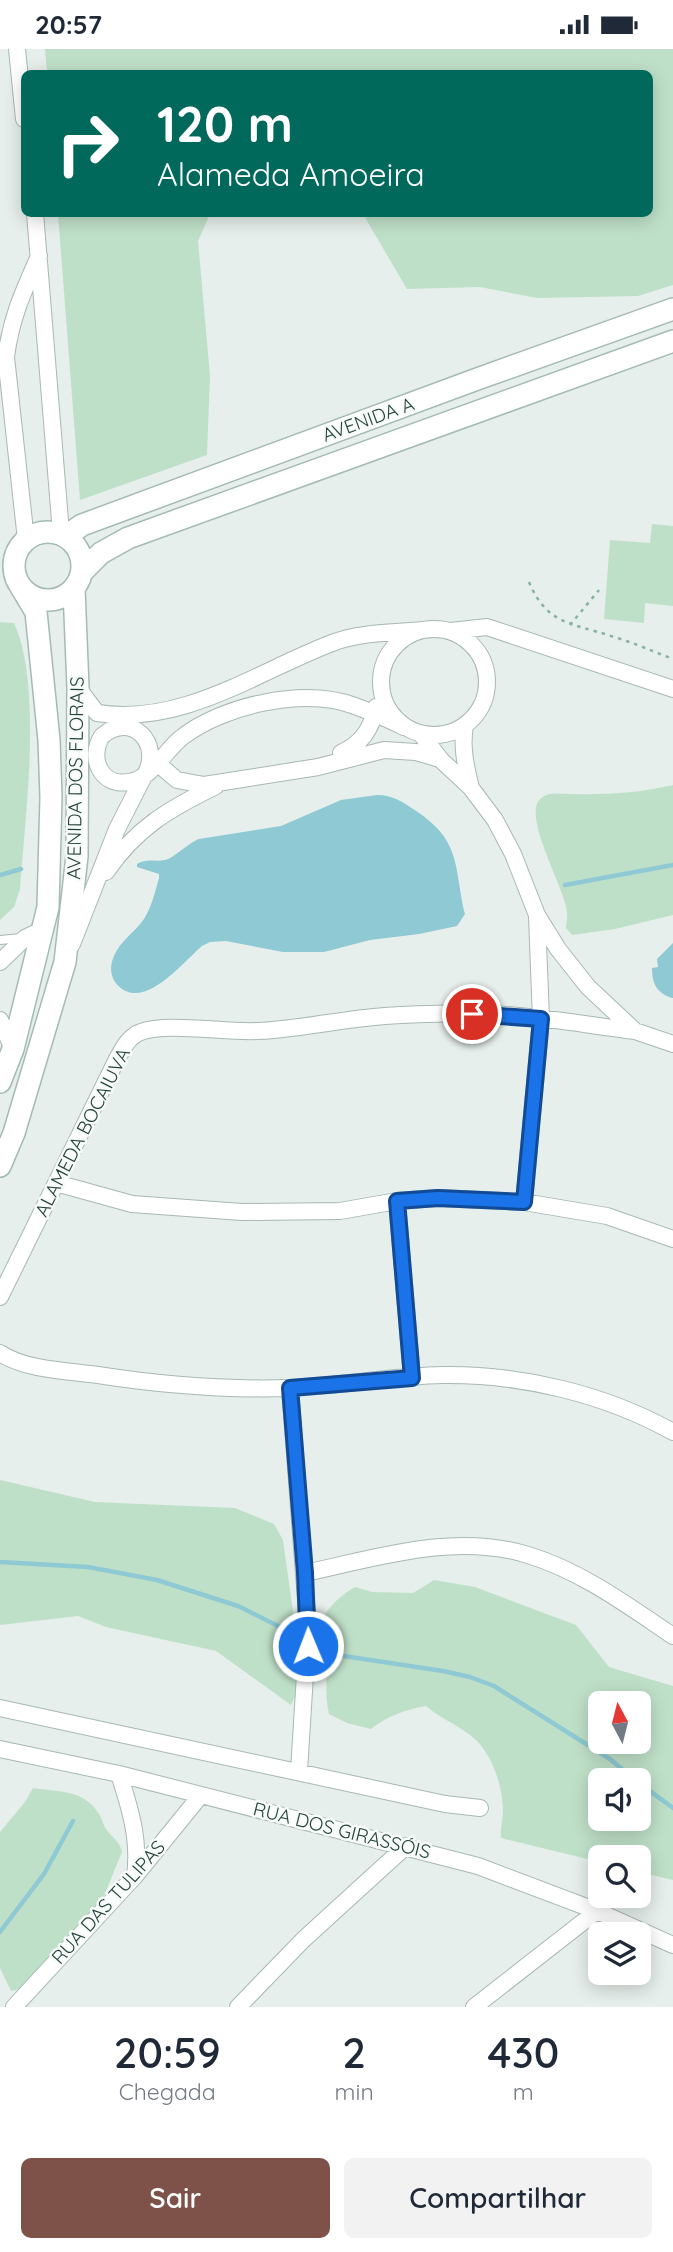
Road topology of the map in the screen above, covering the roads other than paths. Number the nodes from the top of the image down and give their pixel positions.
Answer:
1 (16, 49) edge
2 (21, 93) edge
3 (35, 217) edge
4 (40, 254) junction
5 (673, 309) edge
6 (673, 341) edge
7 (63, 534) junction
8 (26, 540) junction
9 (78, 580) junction
10 (21, 587) junction
11 (423, 630) junction
12 (450, 631) junction
13 (381, 687) junction
14 (78, 688) junction
15 (673, 689) edge
16 (217, 696) junction
17 (97, 713) junction
18 (374, 715) junction
19 (139, 716) junction
20 (221, 716) junction
21 (465, 726) junction
22 (120, 727) junction
23 (404, 727) junction
24 (421, 734) junction
25 (441, 760) junction
26 (318, 767) junction
27 (149, 768) junction
28 (171, 776) junction
29 (221, 783) junction
30 (471, 788) junction
31 (172, 808) junction
32 (83, 915) junction
33 (537, 915) junction
34 (34, 933) junction
35 (0, 940) edge
36 (0, 961) edge
37 (65, 962) junction
38 (541, 1019) junction
39 (0, 1020) edge
40 (635, 1031) junction
41 (673, 1044) edge
42 (13, 1049) junction
43 (0, 1082) edge
44 (7, 1131) edge
45 (0, 1166) edge
46 (56, 1183) junction
47 (397, 1201) junction
48 (524, 1202) junction
49 (673, 1238) edge
50 (0, 1297) edge
51 (0, 1353) edge
52 (412, 1378) junction
53 (290, 1388) junction
54 (673, 1432) edge
55 (305, 1573) junction
56 (673, 1636) edge
57 (0, 1708) edge
58 (0, 1749) edge
59 (299, 1772) junction
60 (119, 1774) junction
61 (201, 1795) junction
62 (480, 1808) dead end
63 (406, 1846) junction
64 (135, 1876) junction
65 (597, 1911) junction
66 (673, 1945) edge
67 (14, 2007) edge
68 (238, 2007) edge
69 (474, 2007) edge

1 - 2 street
3 - 4 street, AVENIDA DOS FLORAIS
4 - 7 street, AVENIDA DOS FLORAIS
4 - 8 street, AVENIDA DOS FLORAIS
5 - 7 street, AVENIDA A
6 - 9 street, AVENIDA A
7 - 8 street
7 - 9 street, AVENIDA DOS FLORAIS
8 - 10 street, AVENIDA DOS FLORAIS
9 - 10 street
9 - 14 street, AVENIDA DOS FLORAIS
10 - 34 street, AVENIDA DOS FLORAIS
11 - 12 street
11 - 13 street
11 - 16 street
12 - 15 street
12 - 21 street
13 - 18 street
13 - 23 street
14 - 17 street
14 - 37 street, AVENIDA DOS FLORAIS
16 - 19 street
16 - 20 street
17 - 19 street
17 - 22 street
18 - 20 street
18 - 23 street
18 - 26 street
19 - 22 street
20 - 27 street
21 - 24 street
21 - 30 street
22 - 27 street
22 - 27 street
23 - 24 street
24 - 25 street
25 - 26 street
25 - 30 street
26 - 29 street
27 - 28 street
27 - 32 street
28 - 29 street
28 - 31 street
29 - 31 street
30 - 33 street
31 - 32 street
32 - 37 street
33 - 38 street
33 - 40 street
34 - 35 lane
34 - 36 street
34 - 42 street, AVENIDA DOS FLORAIS
37 - 44 street, AVENIDA DOS FLORAIS
38 - 40 street, ALAMEDA BOCAIUVA
38 - 46 street, ALAMEDA BOCAIUVA
38 - 48 street
39 - 42 street
40 - 41 street
42 - 43 street, AVENIDA DOS FLORAIS
44 - 45 street, AVENIDA DOS FLORAIS
46 - 47 street
46 - 50 street, ALAMEDA BOCAIUVA
47 - 48 street
47 - 52 street
48 - 49 street
51 - 53 street
52 - 53 street
52 - 54 street
53 - 55 street
55 - 56 street
55 - 59 street
57 - 59 street
58 - 60 street, RUA DOS GIRASSÓIS
59 - 62 street
60 - 61 street, RUA DOS GIRASSÓIS
60 - 64 street
61 - 63 street, RUA DOS GIRASSÓIS
61 - 64 street, RUA DAS TULIPAS
63 - 65 street, RUA DOS GIRASSÓIS
63 - 68 street
64 - 67 street, RUA DAS TULIPAS
65 - 66 street, RUA DOS GIRASSÓIS
65 - 69 street

